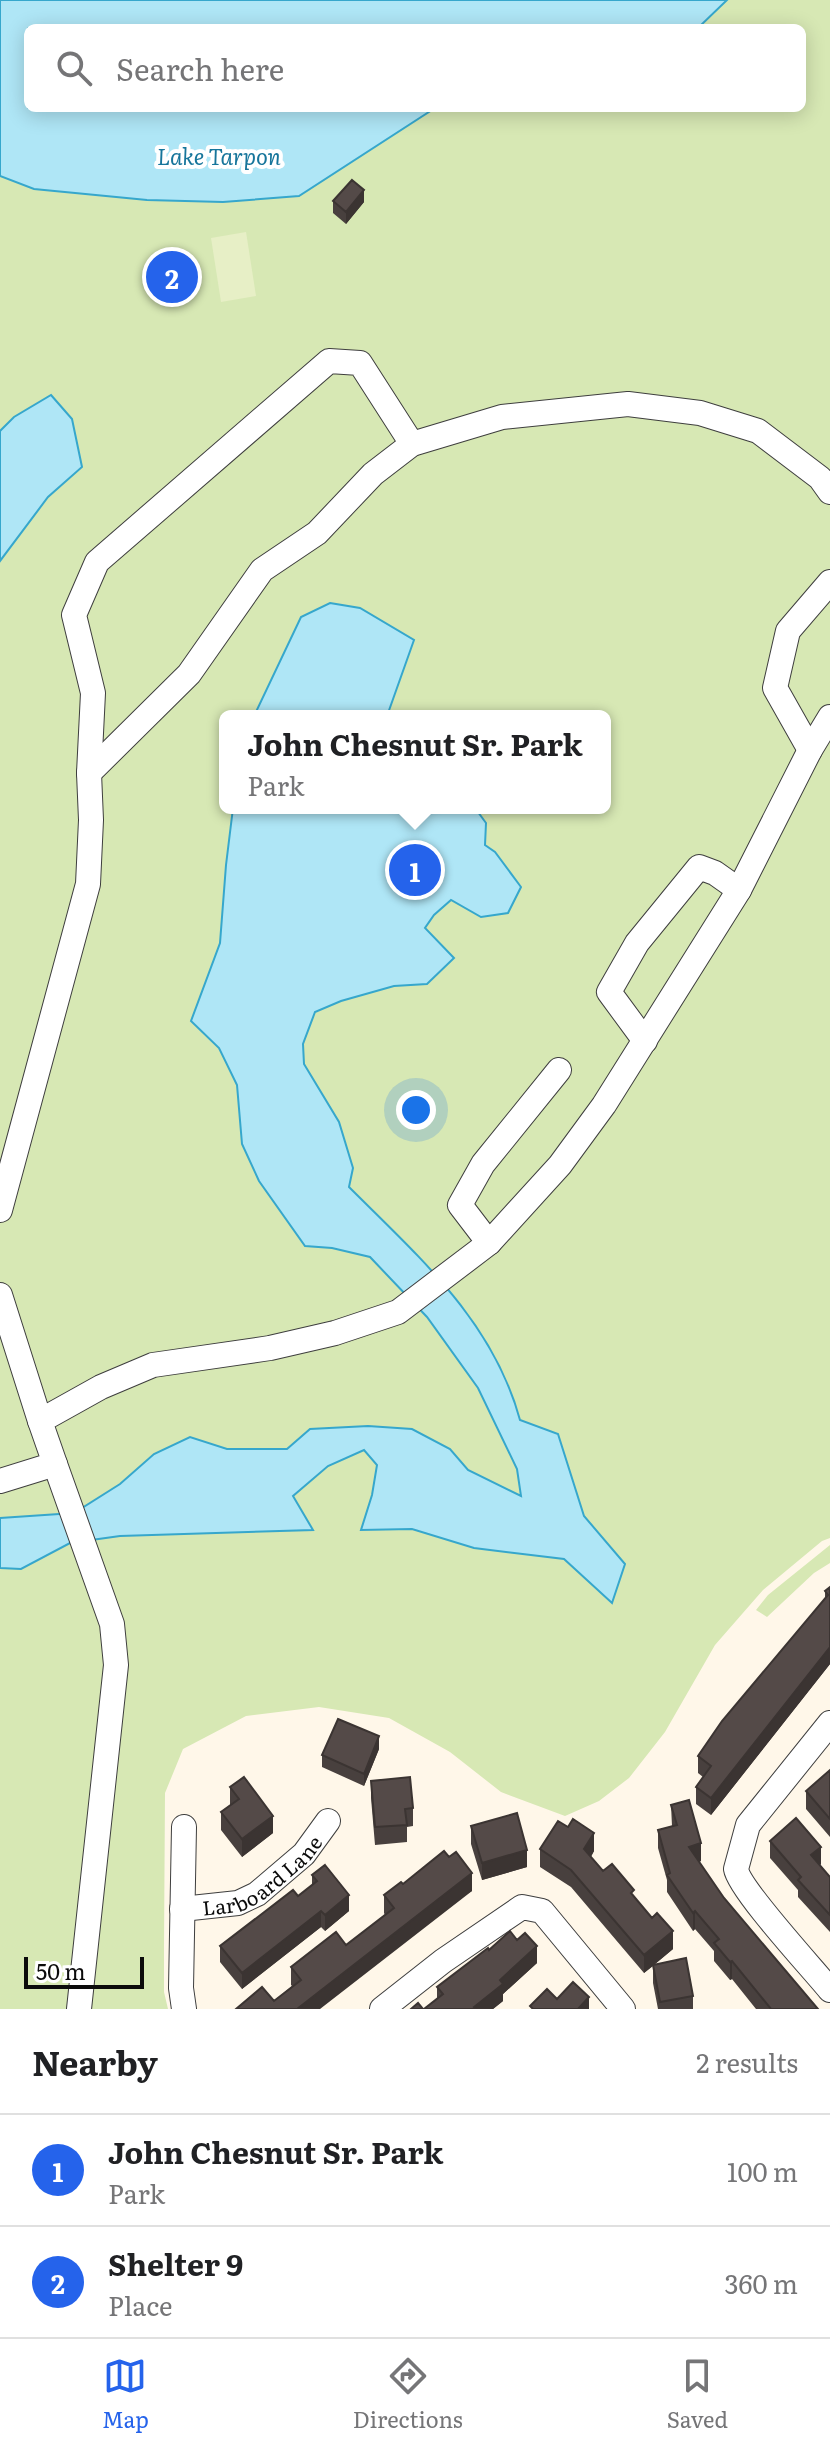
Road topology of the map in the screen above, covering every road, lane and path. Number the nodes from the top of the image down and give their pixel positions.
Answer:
1 (412, 444) junction
2 (830, 492) edge
3 (830, 582) edge
4 (830, 717) edge
5 (810, 750) junction
6 (89, 773) junction
7 (739, 890) junction
8 (645, 1041) junction
9 (559, 1070) dead end
10 (0, 1210) edge
11 (489, 1243) junction
12 (0, 1295) edge
13 (40, 1421) junction
14 (55, 1464) junction
15 (0, 1481) edge
16 (829, 1728) edge
17 (328, 1821) dead end
18 (184, 1827) dead end
19 (182, 1909) junction
20 (830, 1990) edge
21 (79, 2009) edge
22 (184, 2009) edge
23 (382, 2009) edge
24 (623, 2009) edge

1 - 2 street
1 - 6 street
1 - 6 street
3 - 5 street
4 - 5 street
5 - 7 street
6 - 10 street
7 - 8 street
7 - 8 street
8 - 11 street
9 - 11 street
11 - 13 street
12 - 13 street
13 - 14 street
14 - 15 street
14 - 21 street
16 - 20 street
17 - 19 street, Larboard Lane
18 - 19 street
19 - 22 street
23 - 24 street

